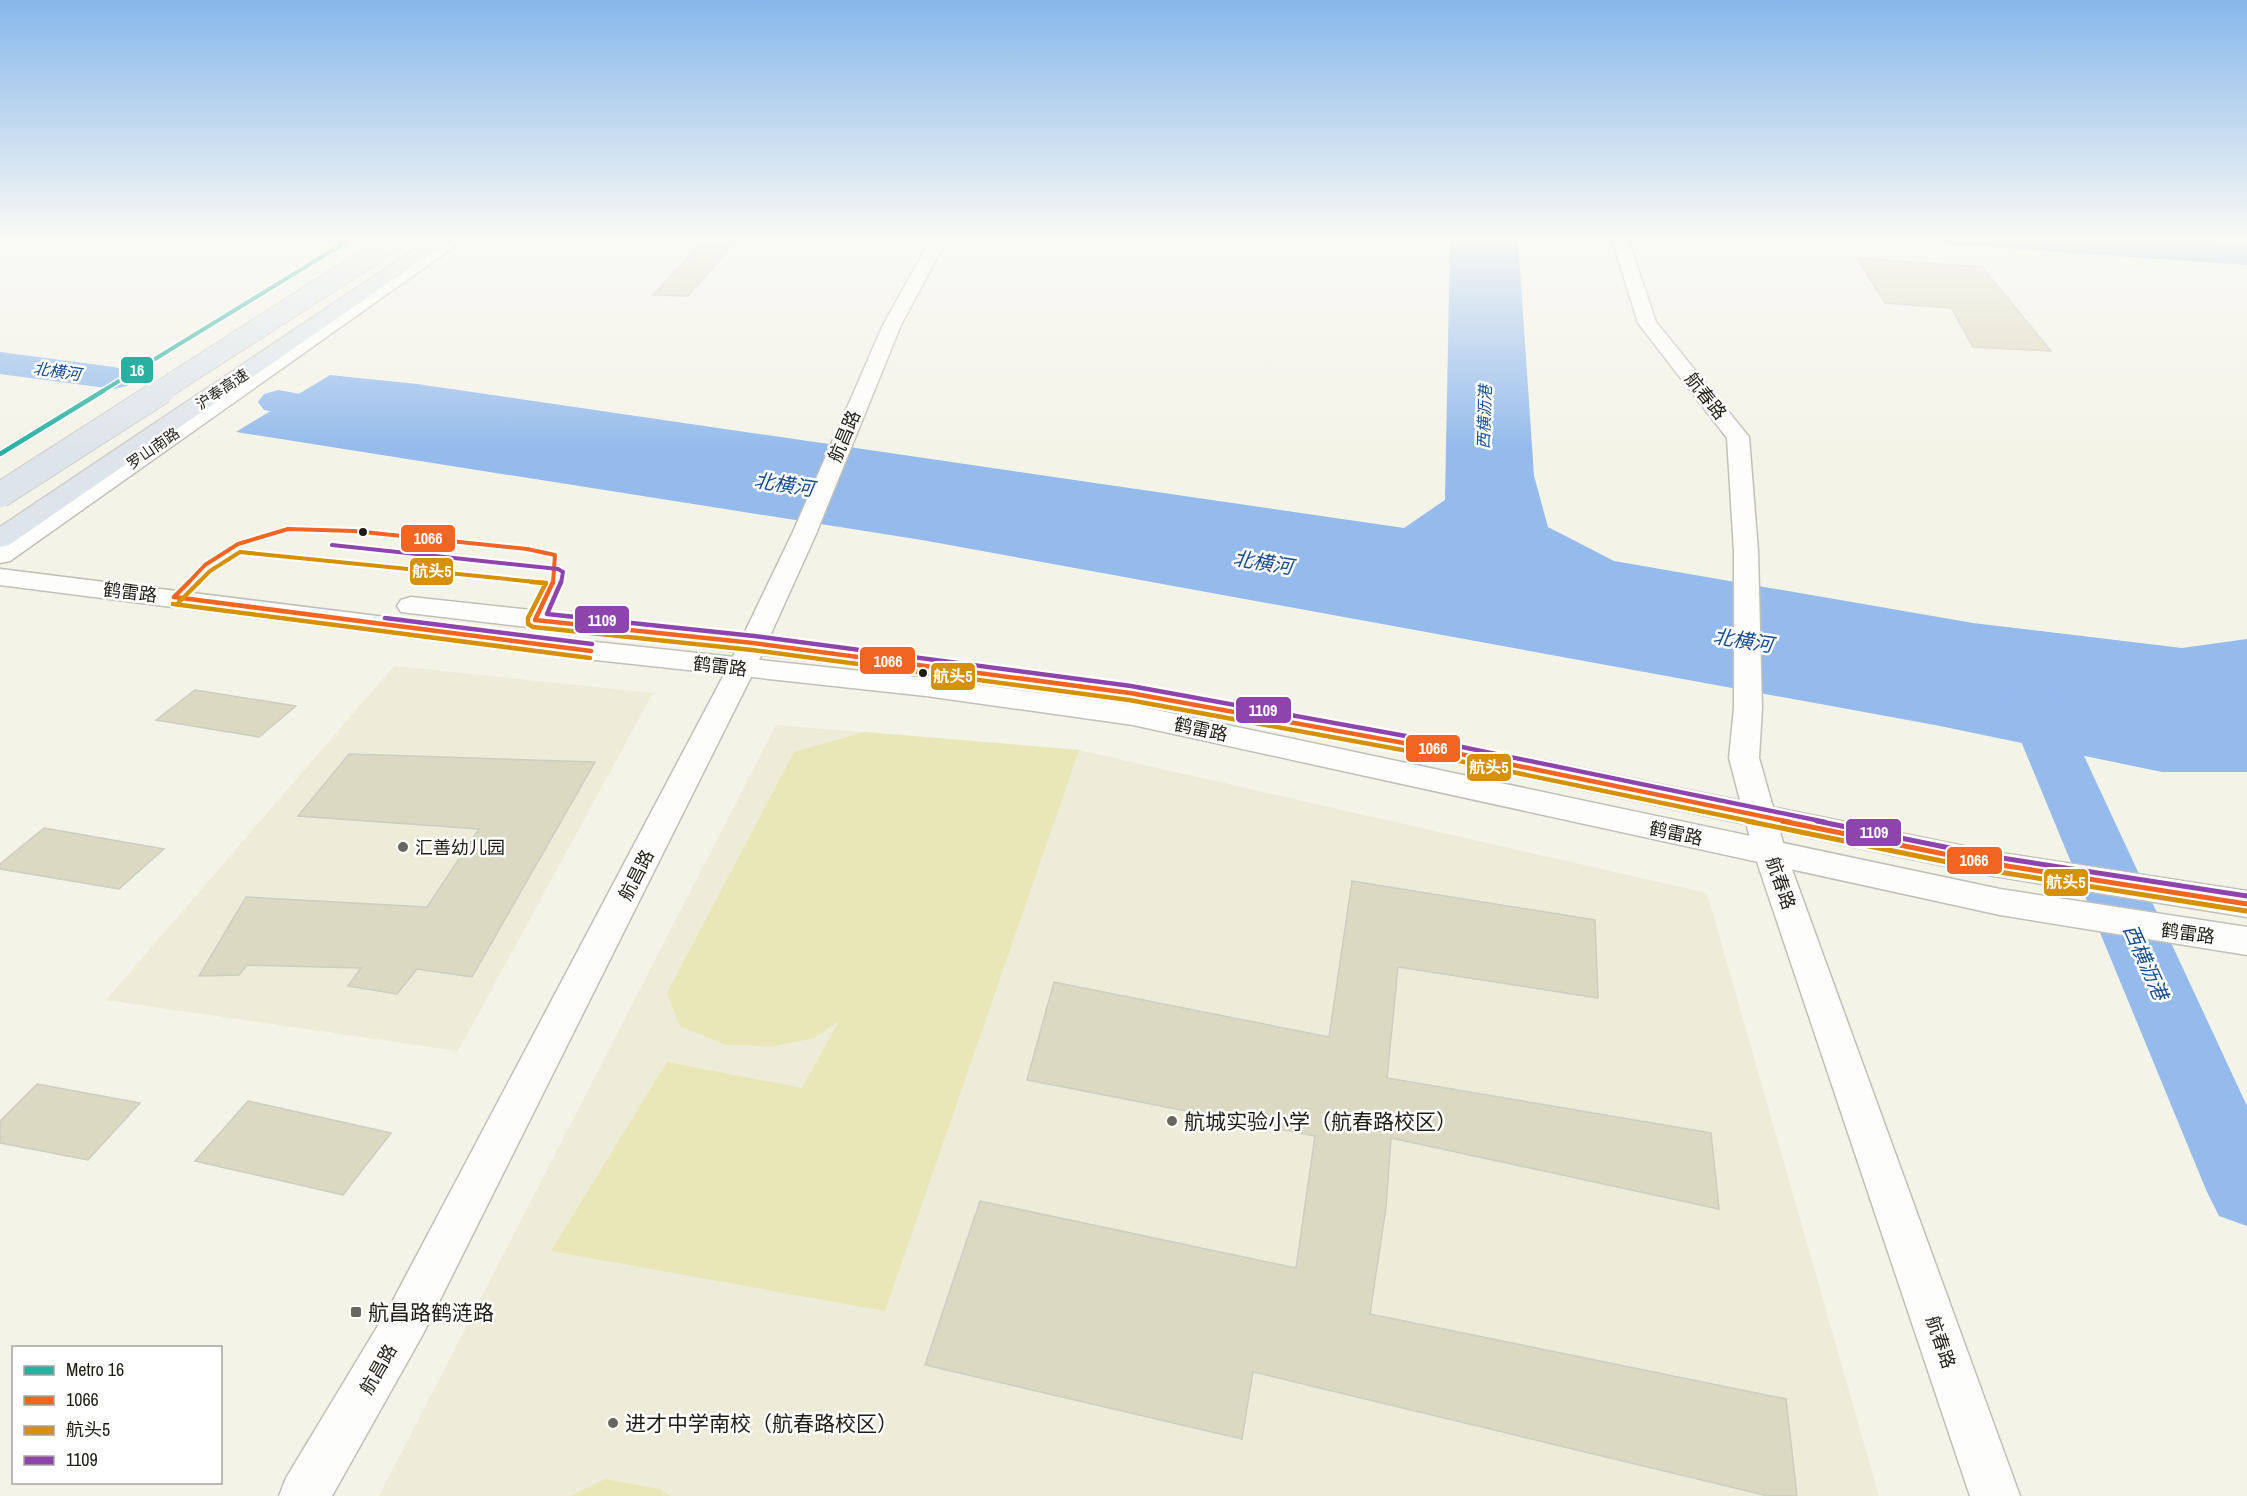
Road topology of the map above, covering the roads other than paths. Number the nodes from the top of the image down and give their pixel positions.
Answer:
1 (289, 309) edge
2 (293, 309) edge
3 (340, 309) edge
4 (355, 309) edge
5 (901, 309) edge
6 (1642, 309) edge
7 (0, 495) edge
8 (0, 505) edge
9 (0, 539) edge
10 (0, 555) edge
11 (0, 575) edge
12 (747, 656) junction
13 (1765, 835) junction
14 (2247, 904) edge
15 (2247, 941) edge
16 (304, 1496) edge
17 (1995, 1496) edge

1 - 7 highway, 沪奉高速, bridge
2 - 8 street
3 - 9 highway, 沪奉高速
4 - 10 street, 罗山南路
5 - 12 street, 航昌路
6 - 13 street, 航春路
11 - 12 street, 鹤雷路
12 - 13 street, 鹤雷路
12 - 16 street, 航昌路
13 - 14 street, 鹤雷路
13 - 15 street, 鹤雷路
13 - 17 street, 航春路

